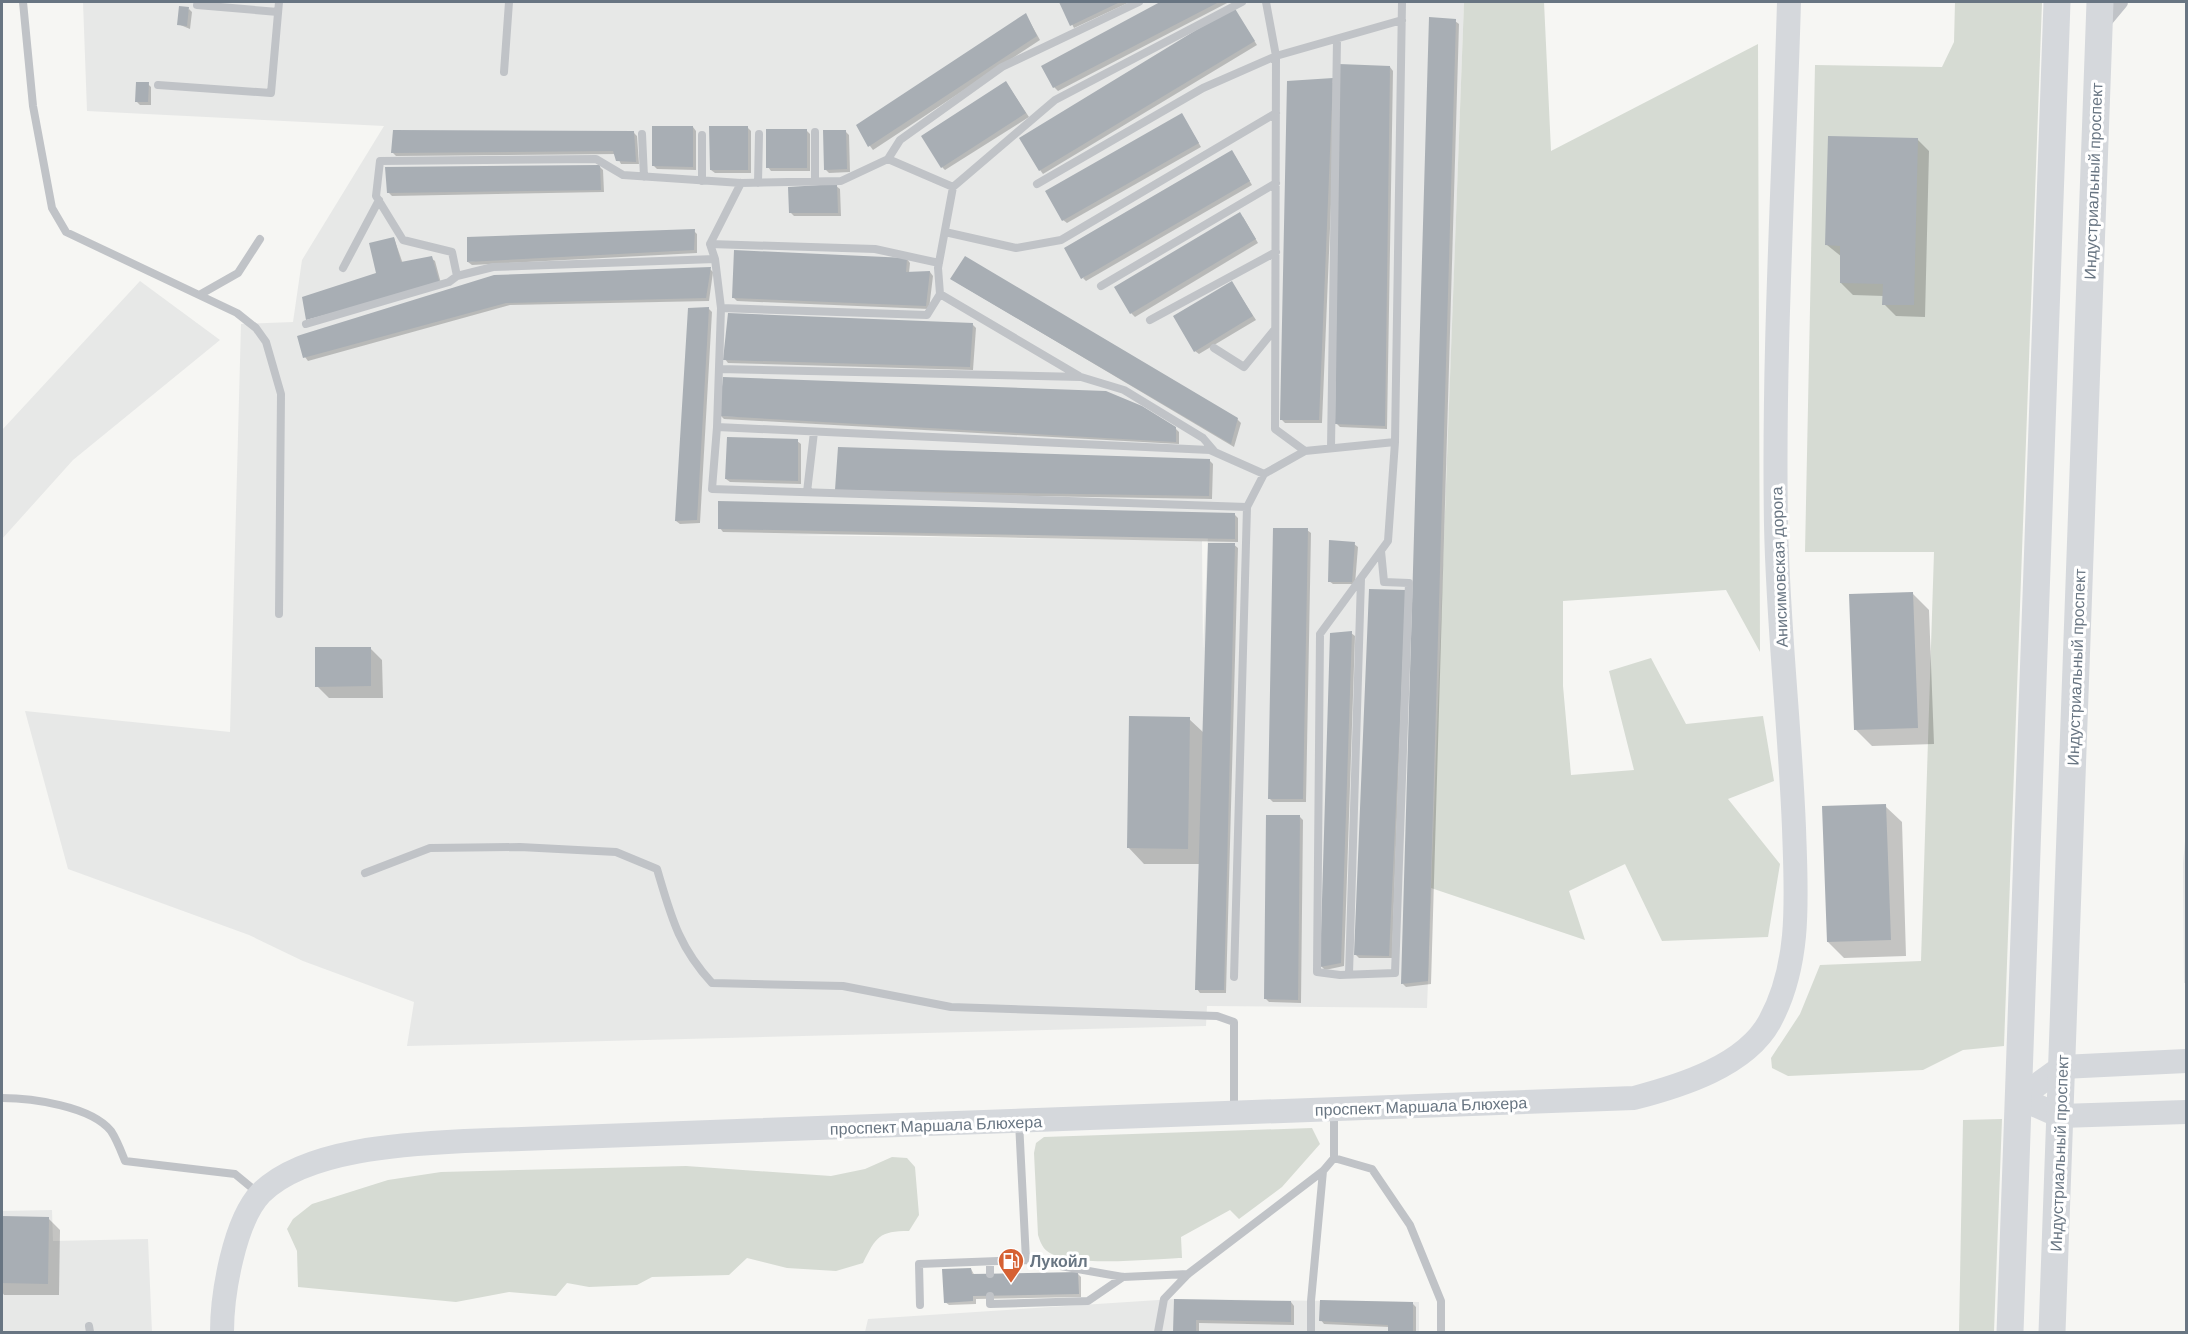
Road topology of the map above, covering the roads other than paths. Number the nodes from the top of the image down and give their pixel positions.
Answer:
1 (23, 2) edge
2 (279, 2) edge
3 (509, 2) edge
4 (1139, 2) edge
5 (1242, 2) edge
6 (1266, 2) edge
7 (1402, 2) edge
8 (1789, 2) edge
9 (2057, 2) edge
10 (2120, 2) edge
11 (197, 5) dead end
12 (278, 12) junction
13 (2099, 14) edge
14 (1402, 20) junction
15 (1337, 39) junction
16 (1276, 56) junction
17 (504, 72) dead end
18 (158, 85) dead end
19 (1276, 113) junction
20 (815, 132) dead end
21 (642, 134) dead end
22 (759, 134) dead end
23 (702, 135) dead end
24 (888, 159) junction
25 (644, 177) junction
26 (702, 181) junction
27 (815, 181) junction
28 (741, 183) junction
29 (758, 183) junction
30 (1276, 183) junction
31 (1037, 184) dead end
32 (953, 187) junction
33 (379, 200) junction
34 (945, 232) junction
35 (260, 238) dead end
36 (710, 244) junction
37 (1276, 252) junction
38 (715, 259) junction
39 (939, 263) junction
40 (343, 268) dead end
41 (458, 276) junction
42 (1101, 285) dead end
43 (201, 294) junction
44 (940, 294) junction
45 (721, 308) junction
46 (1150, 320) dead end
47 (306, 324) dead end
48 (1275, 328) junction
49 (1214, 348) dead end
50 (719, 369) junction
51 (1079, 377) junction
52 (717, 427) junction
53 (814, 432) junction
54 (1395, 442) junction
55 (1331, 448) junction
56 (1305, 451) junction
57 (1215, 453) junction
58 (1264, 474) junction
59 (807, 492) junction
60 (1247, 507) junction
61 (1381, 551) junction
62 (1361, 578) junction
63 (279, 614) dead end
64 (365, 873) dead end
65 (1349, 974) junction
66 (1234, 977) dead end
67 (2187, 1061) edge
68 (2062, 1067) junction
69 (1686, 1084) joint
70 (2, 1098) edge
71 (2019, 1098) junction
72 (1334, 1109) junction
73 (2187, 1112) edge
74 (1234, 1113) junction
75 (2060, 1116) junction
76 (1019, 1122) junction
77 (1334, 1158) junction
78 (1323, 1171) junction
79 (260, 1194) junction
80 (1026, 1260) junction
81 (990, 1262) junction
82 (990, 1274) dead end
83 (1188, 1274) junction
84 (1123, 1277) junction
85 (990, 1296) dead end
86 (920, 1305) dead end
87 (222, 1332) edge
88 (1158, 1332) edge
89 (1311, 1332) edge
90 (1441, 1332) edge
91 (2010, 1332) edge
92 (2052, 1332) edge

1 - 43 lane
2 - 12 lane
3 - 17 lane
4 - 24 lane
5 - 32 lane
6 - 16 lane
7 - 14 lane
8 - 69 street, Анисимовская дорога
9 - 71 main road
10 - 13 street
11 - 12 lane
12 - 18 lane
13 - 68 main road, Индустриальный проспект
14 - 15 lane
14 - 54 lane
15 - 16 lane
15 - 55 lane
16 - 19 lane
16 - 31 lane
19 - 30 lane
19 - 34 lane
20 - 27 lane
21 - 25 lane
22 - 29 lane
23 - 26 lane
24 - 27 lane
24 - 32 lane
25 - 26 lane
25 - 33 lane
26 - 28 lane
27 - 29 lane
28 - 29 lane
28 - 36 lane
30 - 37 lane
30 - 42 lane
32 - 34 lane
33 - 40 lane
33 - 41 lane
34 - 39 lane
35 - 43 lane
36 - 38 lane
36 - 39 lane
37 - 46 lane
37 - 48 lane
38 - 41 lane
38 - 45 lane
39 - 44 lane
41 - 47 lane
43 - 63 lane
44 - 45 lane
44 - 51 lane
45 - 50 lane
48 - 49 lane
48 - 56 lane
50 - 51 lane
50 - 52 lane
51 - 57 lane
52 - 53 lane
52 - 59 lane
53 - 57 lane
53 - 59 lane
54 - 55 lane
54 - 61 lane
55 - 56 lane
56 - 58 lane
57 - 58 lane
58 - 60 lane
59 - 60 lane
60 - 66 lane
61 - 62 lane
61 - 65 lane
62 - 65 lane
62 - 65 lane
64 - 74 lane
67 - 68 street
68 - 71 street
68 - 75 main road, Индустриальный проспект
69 - 72 street, проспект Маршала Блюхера
70 - 79 lane
71 - 75 street
71 - 91 main road
72 - 74 street, проспект Маршала Блюхера
72 - 77 lane
73 - 75 street
74 - 76 street, проспект Маршала Блюхера
75 - 92 main road, Индустриальный проспект
76 - 79 street, проспект Маршала Блюхера
76 - 80 lane
77 - 78 lane
77 - 90 lane
78 - 83 lane
78 - 89 lane
79 - 87 street, проспект Маршала Блюхера
80 - 81 lane
80 - 84 lane
81 - 82 lane
81 - 86 lane
83 - 84 lane
83 - 88 lane
84 - 85 lane

